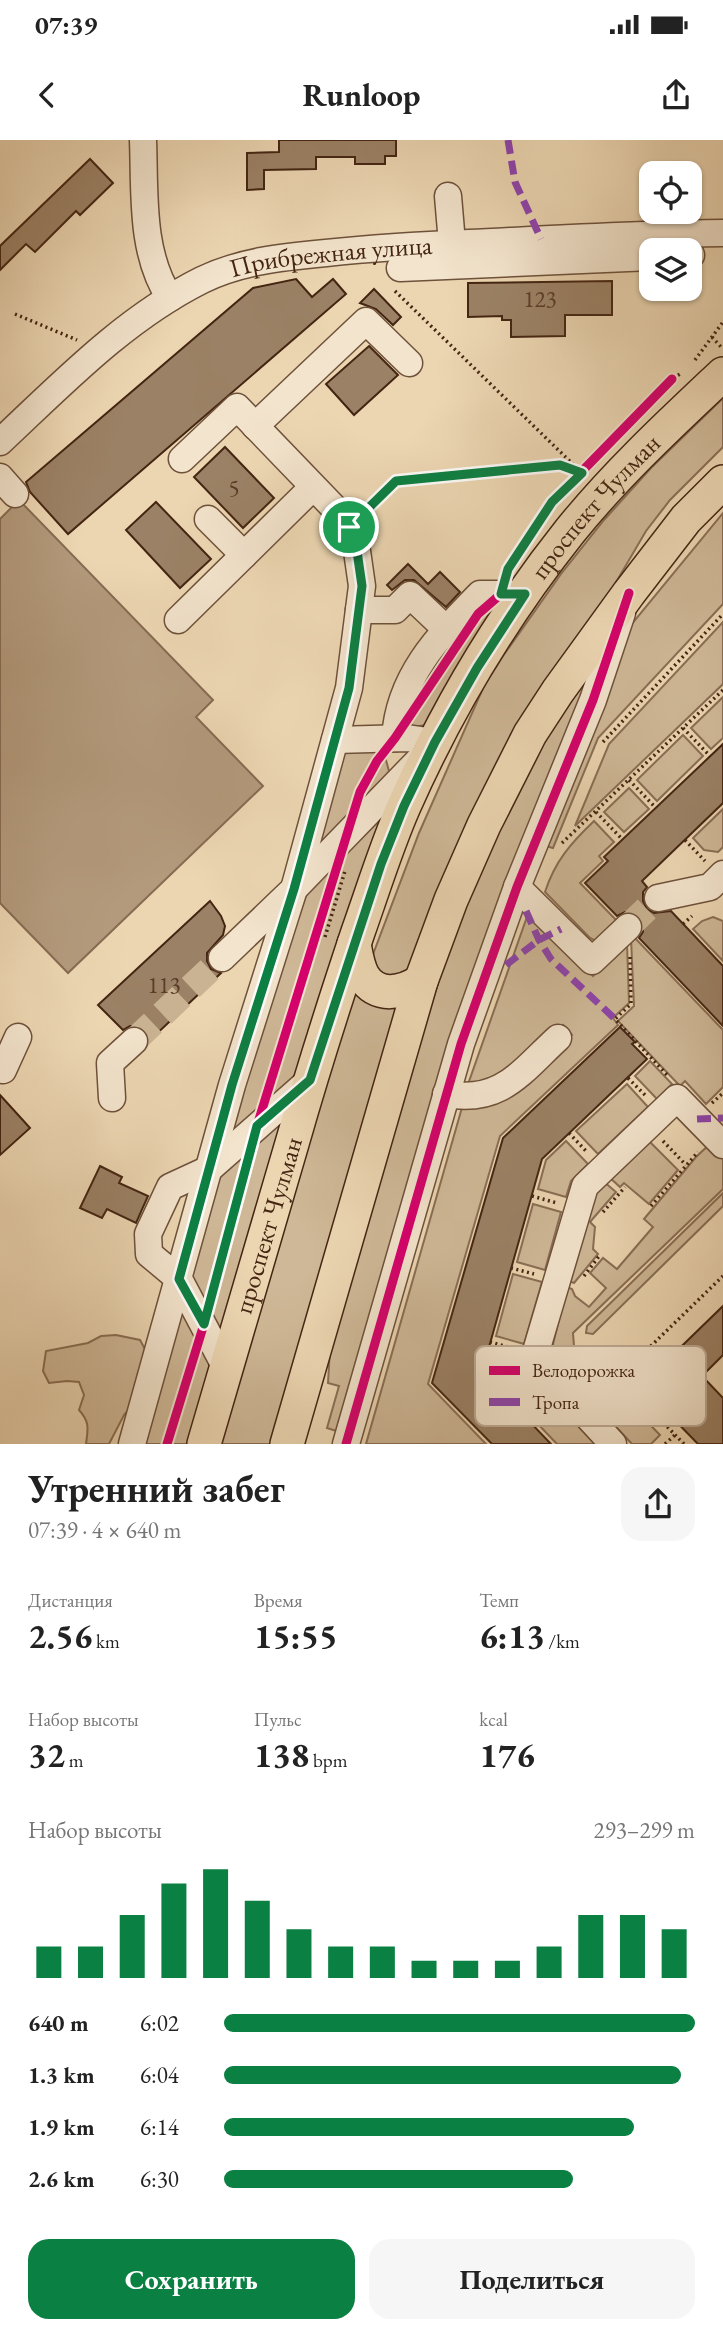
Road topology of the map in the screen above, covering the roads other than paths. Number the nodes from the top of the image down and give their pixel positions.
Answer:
1 (143, 140) edge
2 (448, 196) dead end
3 (723, 233) edge
4 (452, 243) junction
5 (639, 258) edge
6 (396, 278) road end
7 (170, 298) junction
8 (408, 363) dead end
9 (709, 368) edge
10 (255, 426) junction
11 (0, 442) edge
12 (182, 458) dead end
13 (723, 482) edge
14 (313, 487) junction
15 (208, 519) dead end
16 (244, 555) junction
17 (629, 593) junction
18 (525, 594) junction
19 (359, 610) junction
20 (178, 620) dead end
21 (446, 629) junction
22 (395, 738) junction
23 (335, 740) junction
24 (435, 742) junction
25 (517, 887) junction
26 (719, 887) edge
27 (294, 889) junction
28 (658, 898) tunnel mouth
29 (628, 927) tunnel mouth
30 (354, 944) junction
31 (222, 957) tunnel mouth
32 (421, 981) junction
33 (18, 1037) dead end
34 (558, 1038) dead end
35 (134, 1041) tunnel mouth
36 (3, 1070) dead end
37 (310, 1080) junction
38 (446, 1094) junction
39 (112, 1098) dead end
40 (719, 1141) edge
41 (209, 1169) junction
42 (179, 1279) junction
43 (538, 1346) edge
44 (226, 1368) junction
45 (596, 1426) edge
46 (132, 1444) edge
47 (204, 1444) edge
48 (287, 1444) edge
49 (346, 1444) edge
50 (613, 1444) edge

1 - 7 street
2 - 4 street
3 - 4 street, Прибрежная улица
4 - 7 street, Прибрежная улица
5 - 6 street
7 - 11 street, Прибрежная улица
8 - 10 street
9 - 18 main road, проспект Чулман
10 - 12 street
10 - 14 street
13 - 17 main road
14 - 16 street
14 - 19 street
15 - 16 street
16 - 20 street
17 - 25 street
17 - 32 main road
18 - 21 street
18 - 24 main road, проспект Чулман
19 - 21 street
19 - 23 street
21 - 22 street
22 - 23 street
22 - 24 street
23 - 27 street
24 - 27 street
24 - 30 main road, проспект Чулман
25 - 29 street
25 - 38 street
26 - 28 street
27 - 31 street
27 - 41 street
30 - 32 main road
30 - 37 main road, проспект Чулман
32 - 48 main road
33 - 36 street
34 - 38 street
35 - 39 street
37 - 41 street
37 - 44 main road, проспект Чулман
38 - 49 street
40 - 43 street
41 - 42 street
41 - 42 street
42 - 44 street
42 - 46 street
44 - 47 main road, проспект Чулман
45 - 50 street

